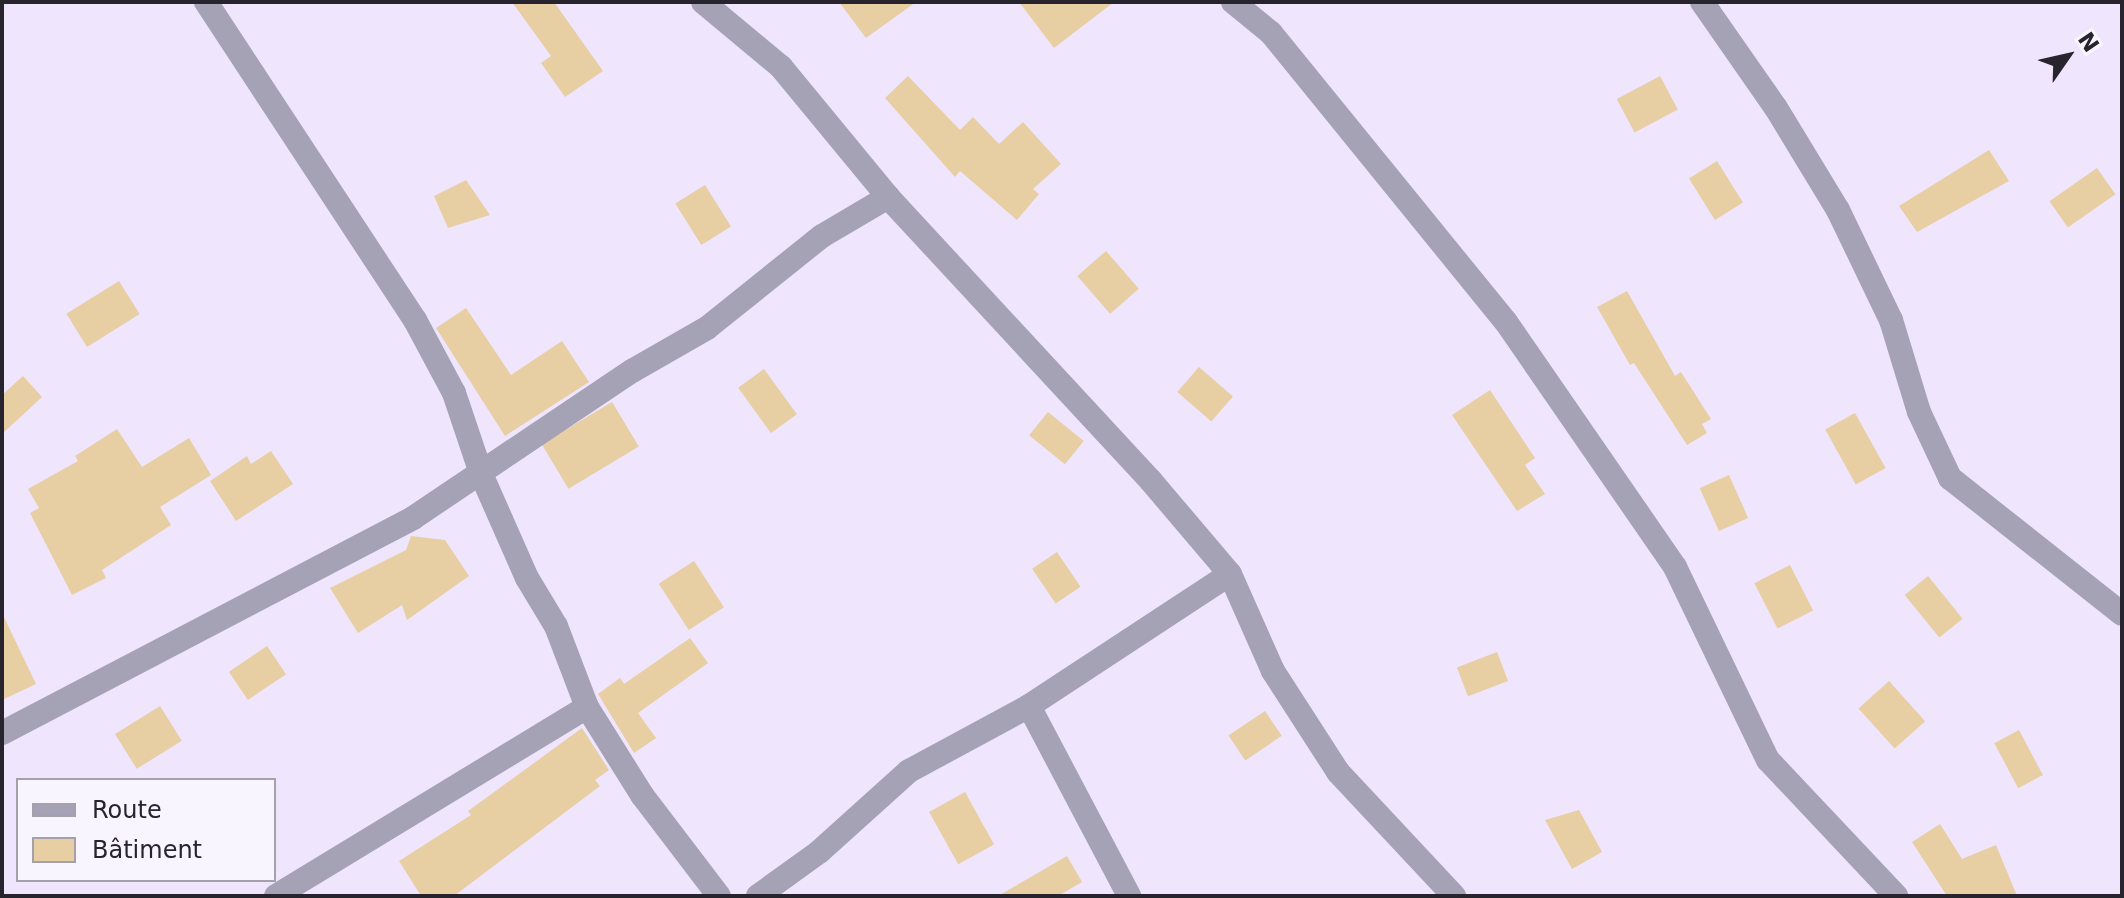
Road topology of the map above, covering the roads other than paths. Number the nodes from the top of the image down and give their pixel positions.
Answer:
1 (206, 2) edge
2 (703, 2) edge
3 (1233, 2) edge
4 (1702, 2) edge
5 (888, 197) junction
6 (482, 476) junction
7 (1230, 574) junction
8 (2122, 614) edge
9 (1029, 706) junction
10 (587, 707) junction
11 (2, 733) edge
12 (276, 896) edge
13 (719, 896) edge
14 (758, 896) edge
15 (1129, 896) edge
16 (1454, 896) edge
17 (1896, 896) edge

1 - 6 street
2 - 5 street
3 - 17 street
4 - 8 street
5 - 6 street
5 - 7 street
6 - 10 street
6 - 11 street
7 - 9 street
7 - 16 street
9 - 14 street
9 - 15 street
10 - 12 street
10 - 13 street

